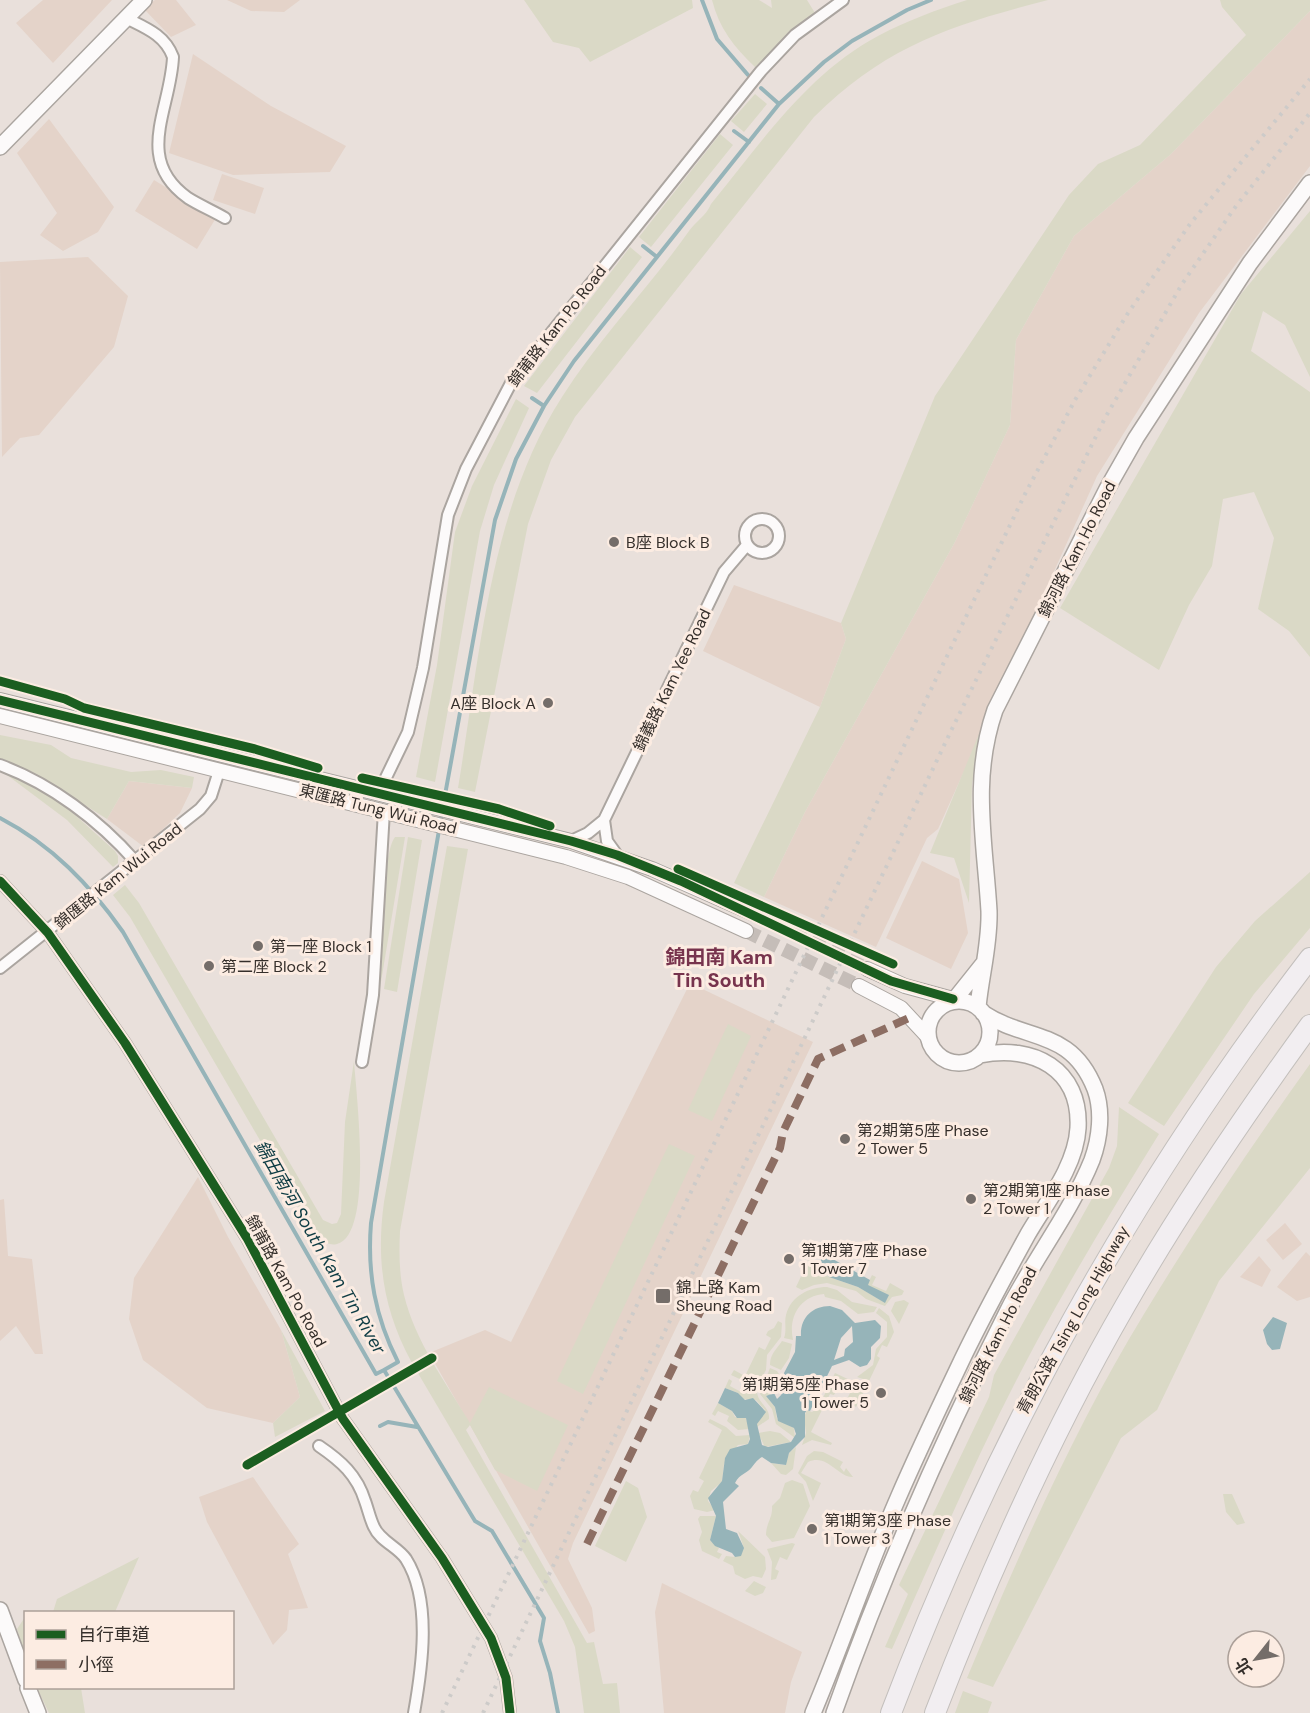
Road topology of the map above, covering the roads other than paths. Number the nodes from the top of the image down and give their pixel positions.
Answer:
1 (144, 0) edge
2 (843, 0) edge
3 (126, 18) junction
4 (0, 147) edge
5 (1310, 183) edge
6 (225, 218) dead end
7 (747, 545) dead end
8 (0, 700) edge
9 (0, 716) edge
10 (0, 765) edge
11 (219, 771) junction
12 (384, 793) junction
13 (384, 811) junction
14 (604, 820) junction
15 (571, 840) junction
16 (617, 855) junction
17 (135, 861) junction
18 (0, 881) edge
19 (754, 914) tunnel mouth
20 (746, 931) tunnel mouth
21 (48, 933) junction
22 (1310, 958) edge
23 (983, 963) junction
24 (0, 968) edge
25 (867, 969) tunnel mouth
26 (859, 986) tunnel mouth
27 (954, 999) junction
28 (981, 1010) junction
29 (1310, 1025) edge
30 (928, 1037) junction
31 (981, 1055) junction
32 (362, 1062) dead end
33 (319, 1446) dead end
34 (0, 1610) edge
35 (24, 1675) edge
36 (28, 1689) edge
37 (38, 1713) edge
38 (414, 1713) edge
39 (510, 1713) edge
40 (813, 1713) edge
41 (834, 1713) edge
42 (891, 1713) edge
43 (935, 1713) edge

1 - 3 main road
2 - 12 street, 錦莆路 Kam Po Road
3 - 4 main road
3 - 6 street
5 - 23 main road, 錦河路 Kam Ho Road
7 - 14 street, 錦義路 Kam Yee Road
8 - 12 street, 東匯路 Tung Wui Road
9 - 11 street, 東匯路 Tung Wui Road
10 - 17 street
11 - 13 street, 東匯路 Tung Wui Road
11 - 17 street, 錦匯路 Kam Wui Road
12 - 15 street, 東匯路 Tung Wui Road
13 - 20 street, 東匯路 Tung Wui Road
13 - 32 street
14 - 15 street
14 - 16 street
15 - 16 street, 東匯路 Tung Wui Road
16 - 19 street, 東匯路 Tung Wui Road
17 - 21 street, 錦匯路 Kam Wui Road
18 - 21 street, 錦莆路 Kam Po Road
21 - 24 street, 錦匯路 Kam Wui Road
21 - 39 street, 錦莆路 Kam Po Road
22 - 42 highway, 青朗公路 Tsing Long Highway
23 - 27 main road
23 - 28 main road, 錦河路 Kam Ho Road
25 - 27 street
26 - 30 street
27 - 28 main road
27 - 30 main road
28 - 31 main road
28 - 41 main road, 錦河路 Kam Ho Road
29 - 43 highway
30 - 31 main road
31 - 40 main road, 錦河路 Kam Ho Road
33 - 38 street
34 - 35 main road
36 - 37 main road

